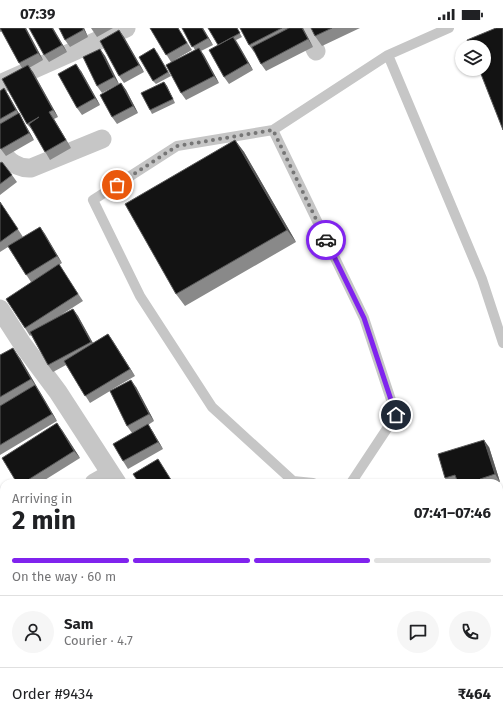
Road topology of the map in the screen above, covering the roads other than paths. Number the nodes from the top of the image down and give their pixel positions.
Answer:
1 (126, 28) edge
2 (304, 28) edge
3 (449, 28) edge
4 (316, 51) edge
5 (388, 55) junction
6 (0, 84) edge
7 (273, 130) junction
8 (102, 139) dead end
9 (0, 150) edge
10 (0, 309) edge
11 (503, 343) edge
12 (23, 345) junction
13 (6, 356) edge
14 (106, 479) edge
15 (291, 479) edge
16 (354, 479) edge

1 - 6 street
2 - 4 street
3 - 5 lane
5 - 7 lane
5 - 11 lane
7 - 15 lane
7 - 16 lane
8 - 9 street
10 - 12 street
12 - 13 street
12 - 14 street

